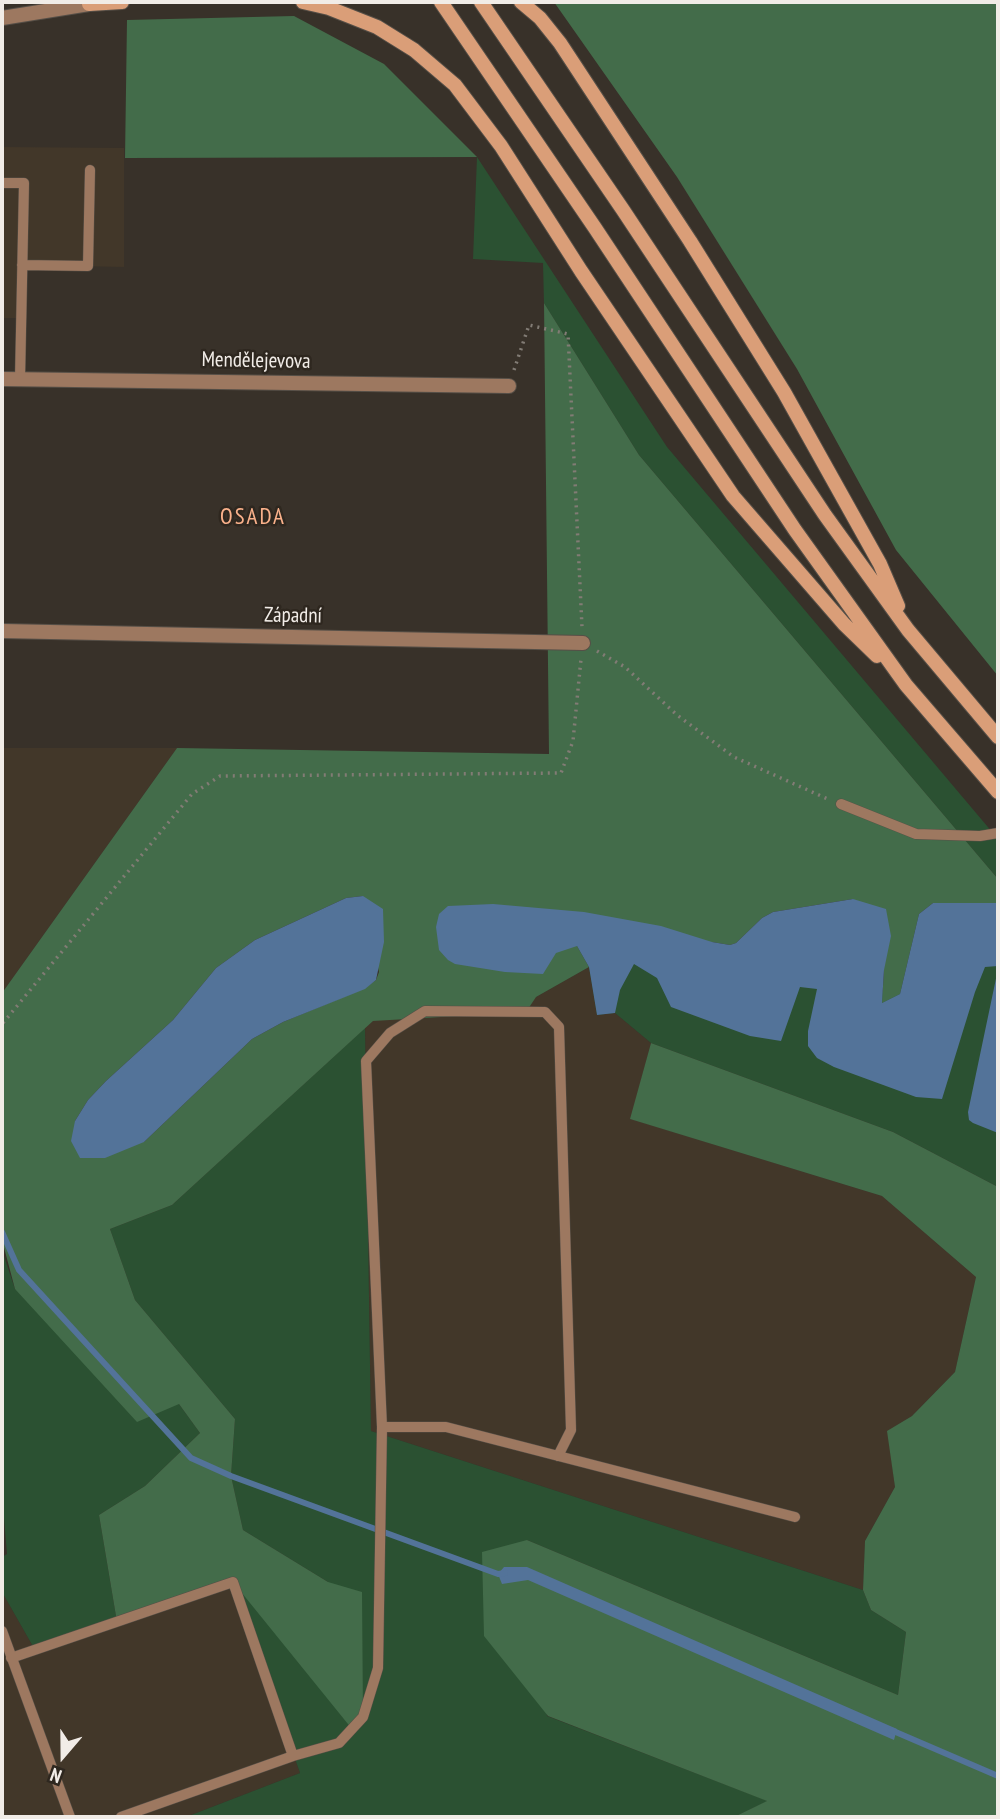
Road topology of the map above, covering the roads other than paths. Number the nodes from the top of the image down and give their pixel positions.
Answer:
1 (104, 2) edge
2 (122, 2) edge
3 (303, 2) edge
4 (441, 2) edge
5 (481, 2) edge
6 (521, 2) edge
7 (89, 4) junction
8 (2, 18) edge
9 (90, 170) dead end
10 (2, 183) edge
11 (22, 265) junction
12 (2, 379) edge
13 (20, 379) junction
14 (509, 386) road end
15 (908, 629) junction
16 (2, 631) edge
17 (583, 643) road end
18 (906, 685) junction
19 (998, 737) edge
20 (998, 792) edge
21 (841, 804) road end
22 (998, 832) edge
23 (382, 1427) junction
24 (558, 1456) junction
25 (795, 1517) dead end
26 (2, 1631) edge
27 (11, 1658) junction
28 (293, 1756) junction
29 (70, 1817) edge
30 (121, 1817) edge

1 - 7 main road
2 - 7 main road
3 - 18 main road
4 - 18 main road
5 - 15 main road
6 - 15 main road
7 - 8 street
9 - 11 lane
10 - 11 lane
11 - 13 lane
12 - 13 street, Mendělejevova
13 - 14 street, Mendělejevova
15 - 19 main road
16 - 17 street, Západní
18 - 20 main road
21 - 22 lane
23 - 24 lane
23 - 24 lane
23 - 28 lane
24 - 25 lane
26 - 27 lane
27 - 28 lane
27 - 29 lane
28 - 30 lane

